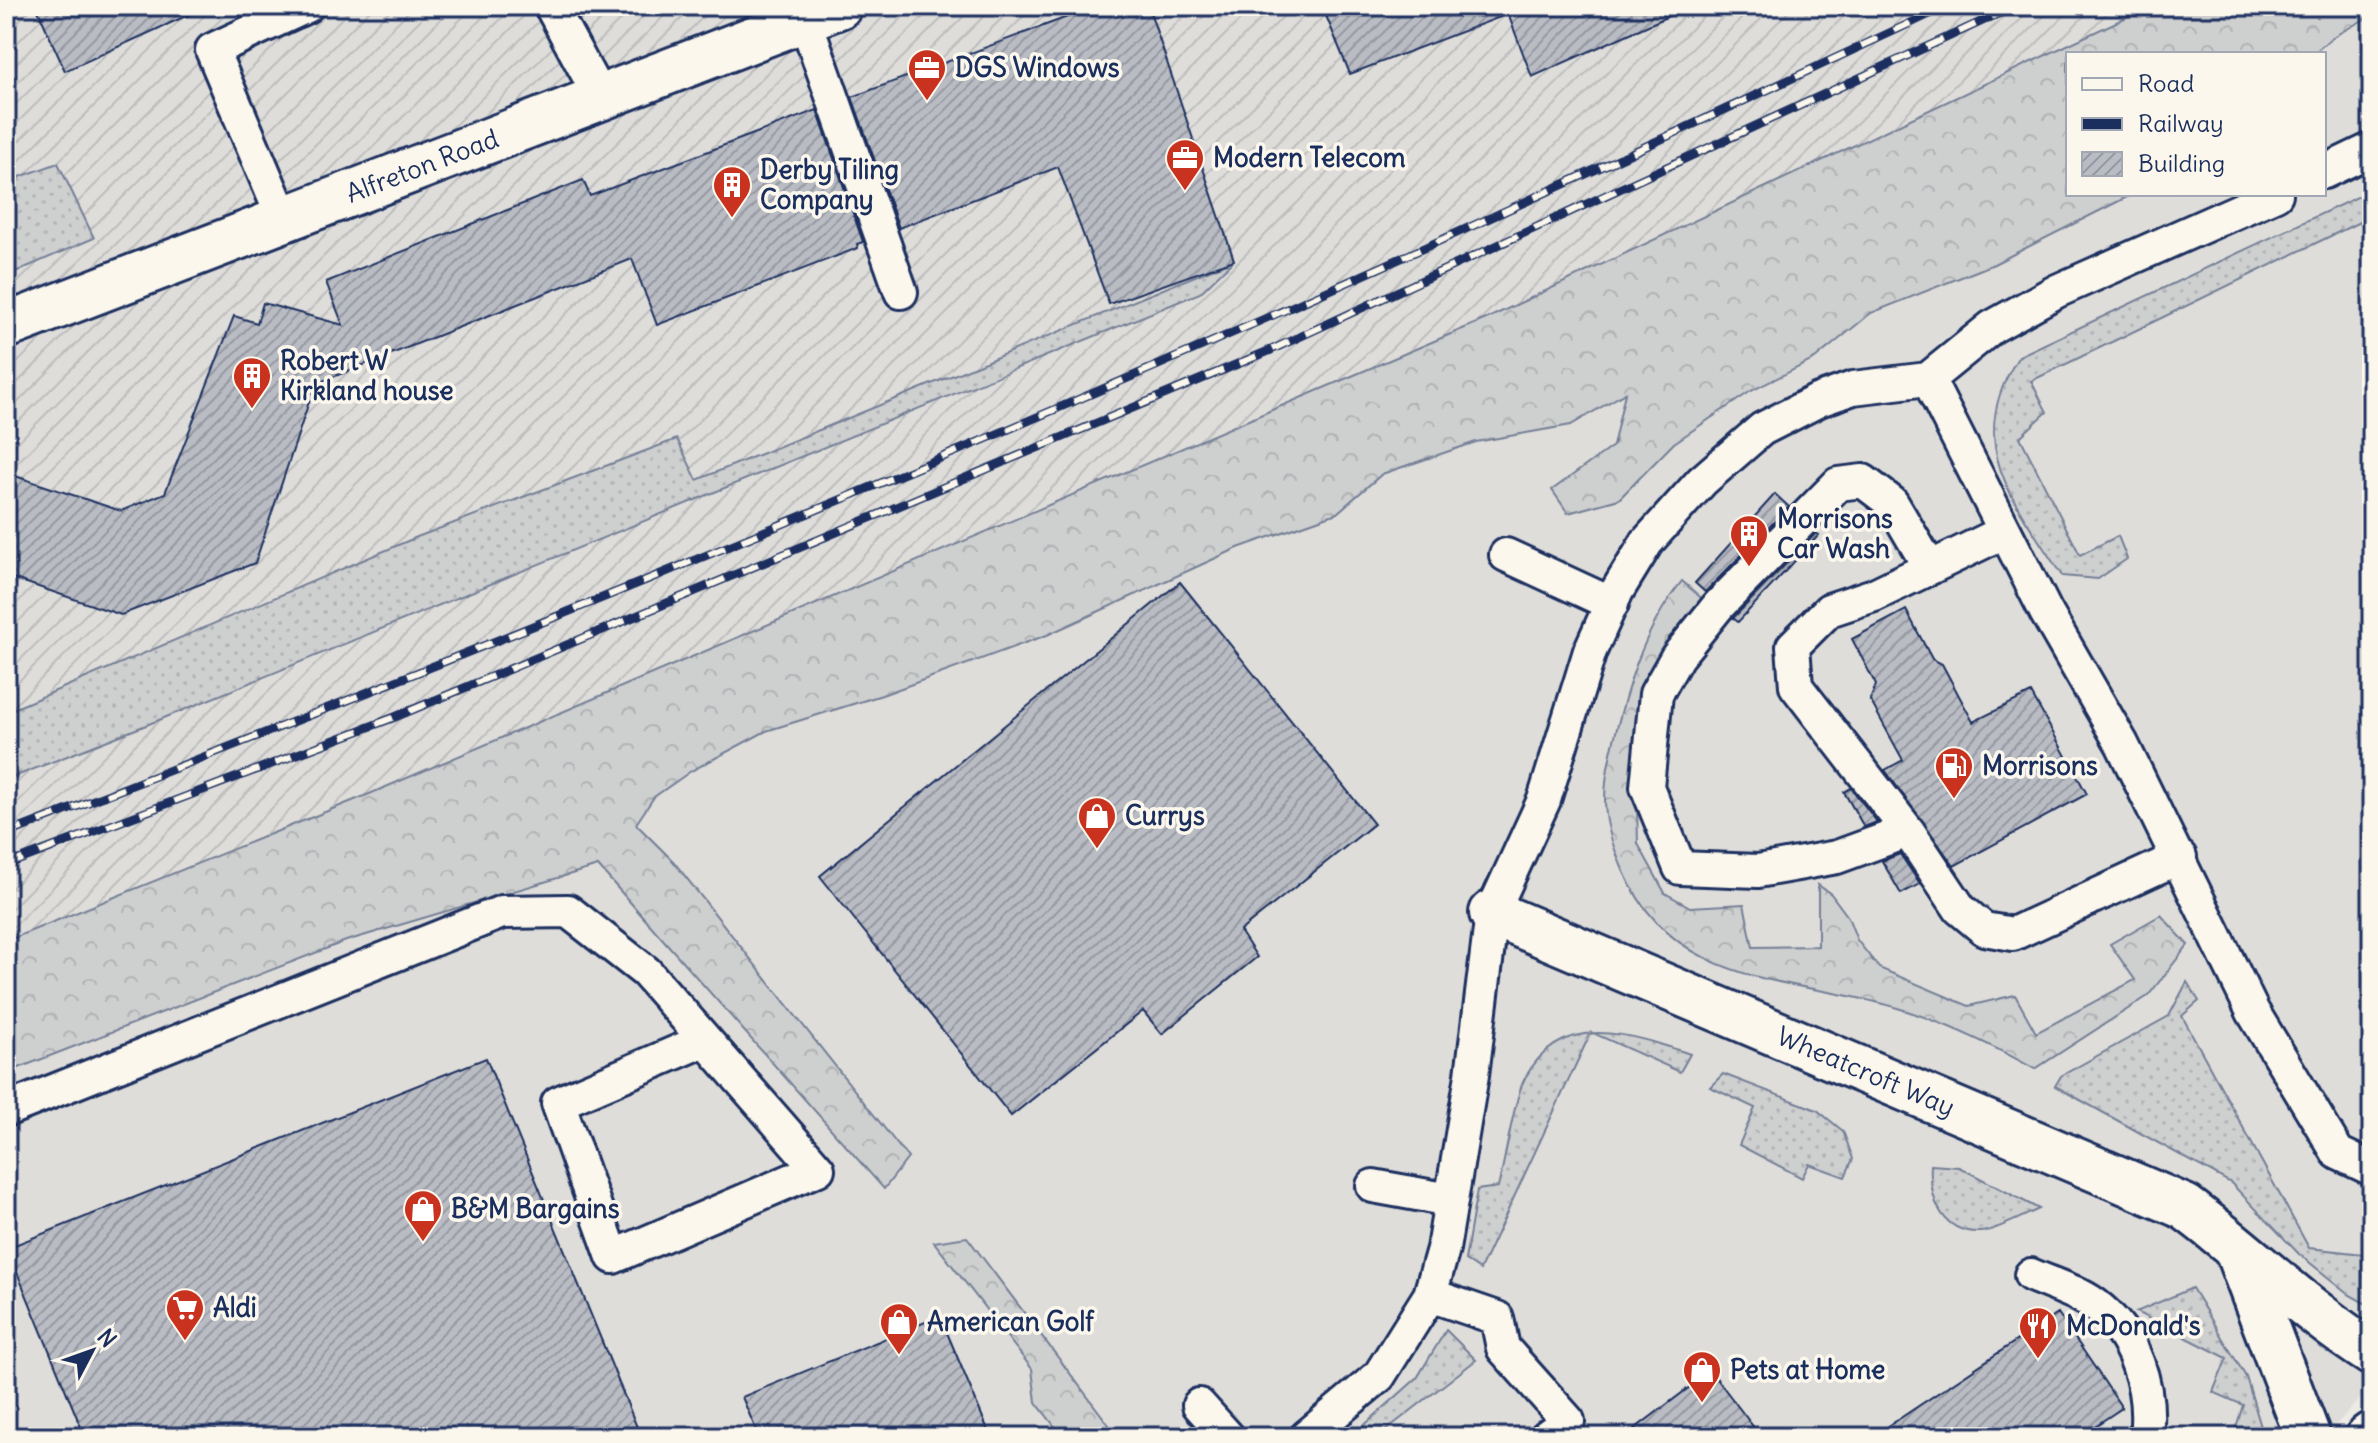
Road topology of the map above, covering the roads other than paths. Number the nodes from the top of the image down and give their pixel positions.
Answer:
1 (307, 6) edge
2 (551, 6) edge
3 (822, 12) edge
4 (600, 97) junction
5 (2372, 149) edge
6 (2326, 171) edge
7 (2271, 196) edge
8 (283, 218) junction
9 (901, 292) dead end
10 (6, 326) edge
11 (1928, 379) junction
12 (2004, 532) junction
13 (1506, 555) dead end
14 (1930, 568) junction
15 (1612, 604) junction
16 (1908, 831) junction
17 (2180, 857) junction
18 (1492, 913) junction
19 (705, 1040) junction
20 (6, 1110) edge
21 (2372, 1169) edge
22 (1373, 1186) dead end
23 (1450, 1200) junction
24 (2234, 1243) junction
25 (2031, 1275) dead end
26 (1430, 1295) junction
27 (2372, 1353) edge
28 (1199, 1405) dead end
29 (1228, 1437) edge
30 (1306, 1437) edge
31 (1546, 1437) edge
32 (2146, 1437) edge
33 (2308, 1437) edge

1 - 8 lane
2 - 4 lane
3 - 4 street, Alfreton Road
3 - 9 lane
4 - 8 street, Alfreton Road
5 - 6 lane
7 - 11 lane
8 - 10 street, Alfreton Road
11 - 12 lane
11 - 15 lane
12 - 14 lane
12 - 17 lane
13 - 15 lane
14 - 16 lane
14 - 16 lane
15 - 18 lane
16 - 17 lane
17 - 21 lane
18 - 23 lane
18 - 24 street, Wheatcroft Way
19 - 19 lane
19 - 20 lane
22 - 23 lane
23 - 26 lane
24 - 27 street, Wheatcroft Way
24 - 33 street
25 - 32 lane
26 - 30 lane
26 - 31 lane
28 - 29 lane

